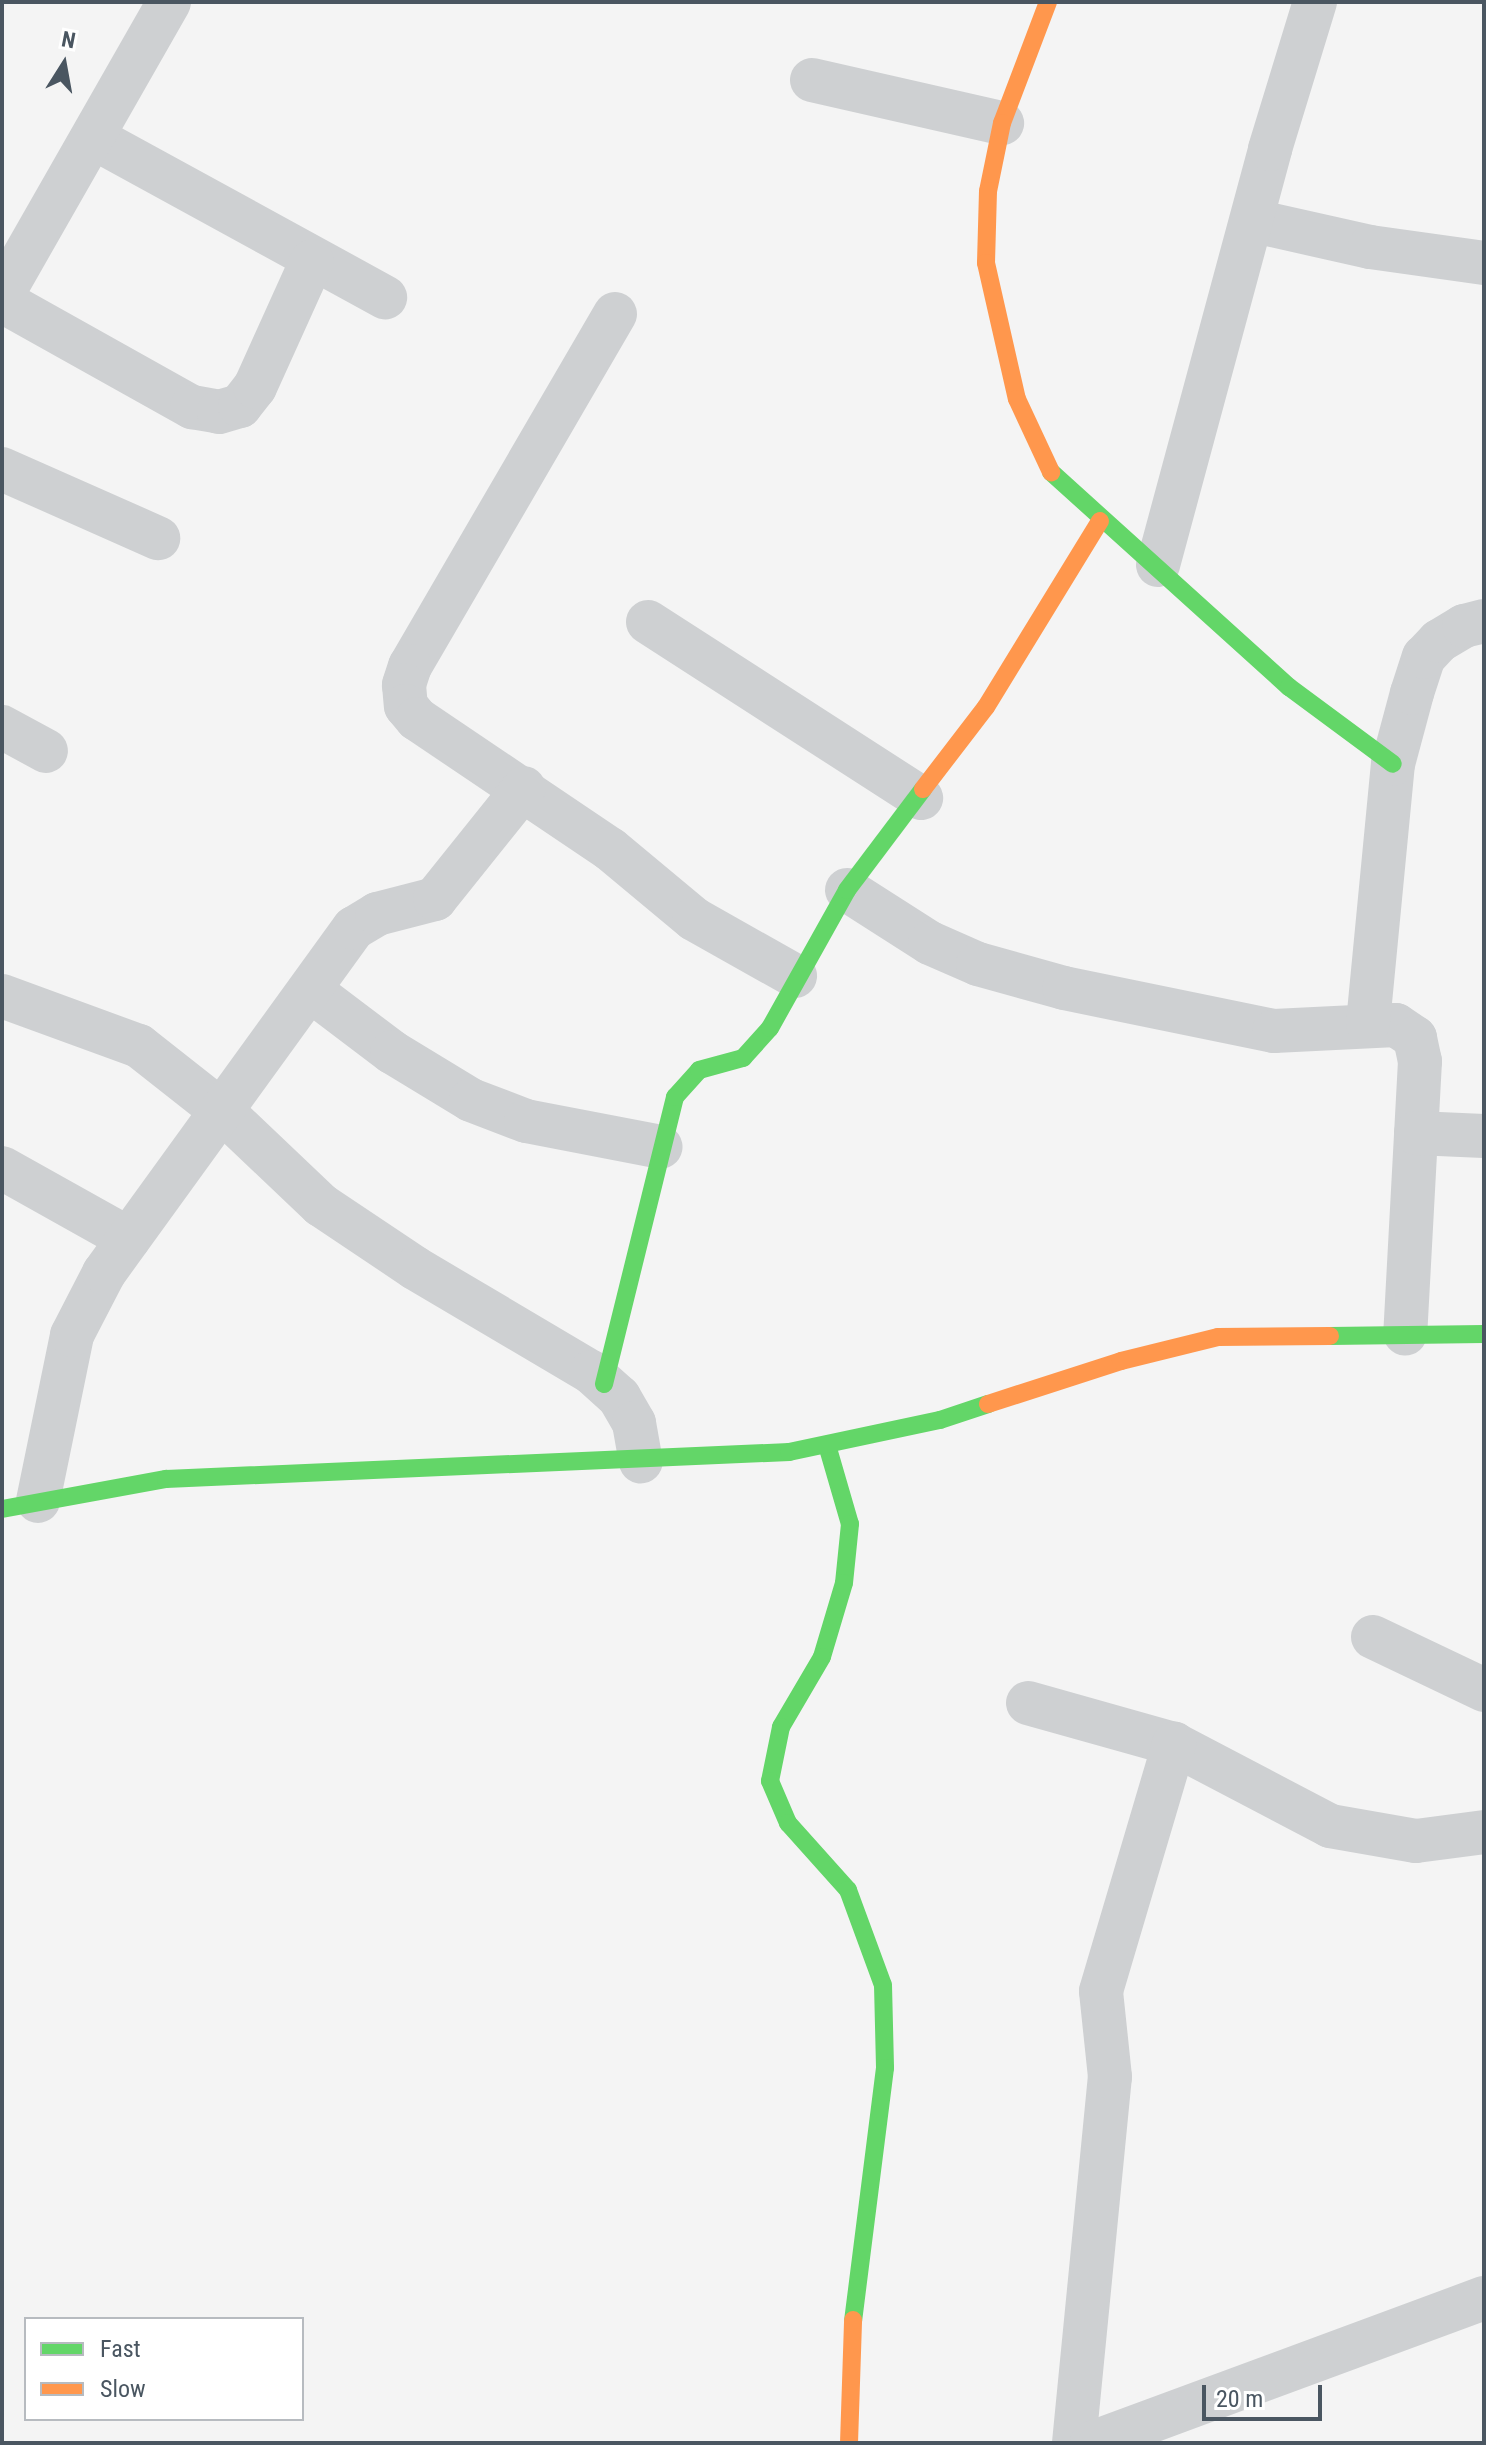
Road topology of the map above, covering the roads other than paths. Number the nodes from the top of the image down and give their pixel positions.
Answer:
1 (169, 2) edge
2 (1048, 2) edge
3 (1315, 2) edge
4 (812, 80) dead end
5 (1002, 123) junction
6 (94, 138) junction
7 (1254, 221) junction
8 (312, 261) junction
9 (1484, 263) edge
10 (2, 295) edge
11 (385, 297) dead end
12 (2, 301) edge
13 (615, 314) dead end
14 (2, 469) edge
15 (1100, 521) junction
16 (158, 538) dead end
17 (1158, 565) junction
18 (1484, 621) edge
19 (648, 622) dead end
20 (2, 727) edge
21 (46, 751) dead end
22 (1393, 764) junction
23 (524, 788) junction
24 (921, 798) junction
25 (847, 890) junction
26 (795, 976) junction
27 (310, 990) junction
28 (2, 996) edge
29 (1368, 1023) junction
30 (223, 1112) junction
31 (1416, 1133) junction
32 (1484, 1136) edge
33 (661, 1147) junction
34 (2, 1168) edge
35 (129, 1239) junction
36 (1405, 1334) junction
37 (1484, 1334) edge
38 (604, 1384) junction
39 (827, 1445) junction
40 (641, 1461) junction
41 (20, 1505) edge
42 (1373, 1637) dead end
43 (1484, 1690) edge
44 (1028, 1703) dead end
45 (1174, 1744) junction
46 (1484, 1832) edge
47 (1484, 2298) edge
48 (849, 2443) edge
49 (1074, 2443) edge
50 (1092, 2443) edge

1 - 6 street
2 - 5 street
3 - 7 street
4 - 5 street
5 - 15 street
6 - 8 street
6 - 10 street
7 - 9 street
7 - 17 street
8 - 11 street
8 - 12 street
13 - 23 street
14 - 16 street
15 - 17 street
15 - 24 street
17 - 22 street
18 - 22 street
19 - 24 street
20 - 21 street
22 - 29 street
23 - 26 street
23 - 27 street
24 - 25 street
25 - 26 street
25 - 29 street
26 - 33 street
27 - 30 street
27 - 33 street
28 - 30 street
29 - 31 street
30 - 35 street
30 - 38 street
31 - 32 street
31 - 36 street
33 - 38 street
34 - 35 street
35 - 41 street
36 - 37 street
36 - 39 street
38 - 40 street
39 - 40 street
39 - 48 street
40 - 41 street
42 - 43 street
44 - 45 street
45 - 46 street
45 - 49 street
47 - 50 street

